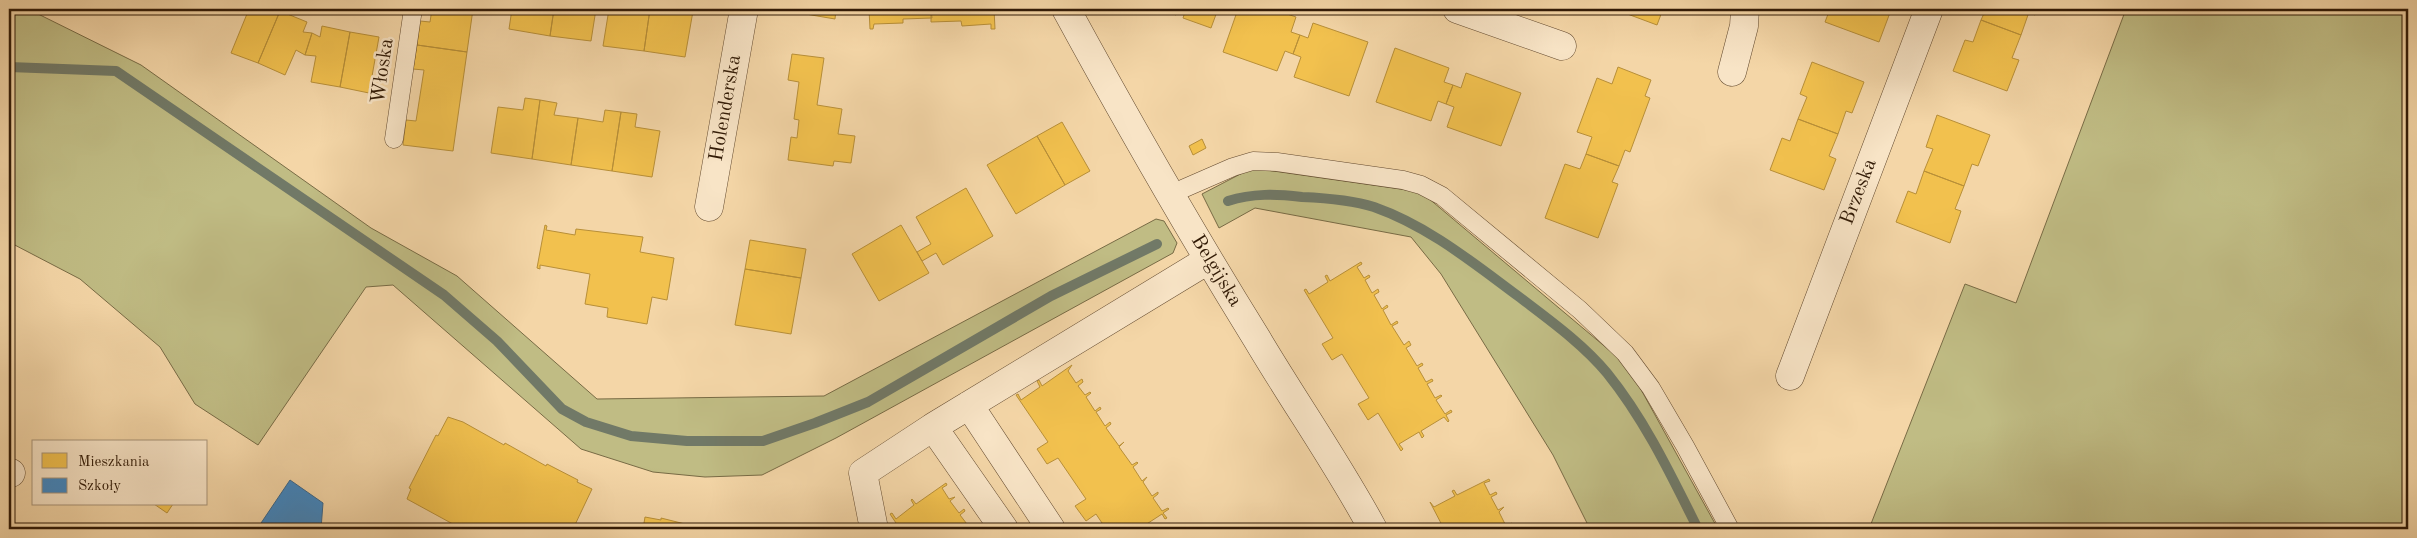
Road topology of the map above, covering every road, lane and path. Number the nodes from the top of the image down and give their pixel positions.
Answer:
1 (413, 9) edge
2 (744, 9) edge
3 (1066, 9) edge
4 (1457, 9) edge
5 (1746, 9) edge
6 (1928, 9) edge
7 (1562, 46) dead end
8 (1732, 72) dead end
9 (394, 138) dead end
10 (1171, 194) junction
11 (709, 207) dead end
12 (1208, 260) junction
13 (1790, 376) dead end
14 (969, 405) junction
15 (933, 427) junction
16 (874, 529) edge
17 (1004, 529) edge
18 (1051, 529) edge
19 (1374, 529) edge
20 (1730, 529) edge

1 - 9 lane, Włoska
2 - 11 street, Holenderska
3 - 10 street, Belgijska
4 - 7 street
5 - 8 street
6 - 13 street, Brzeska
10 - 12 street, Belgijska
10 - 20 lane
12 - 14 street
12 - 19 street, Belgijska
14 - 15 street
14 - 18 street
15 - 16 street
15 - 17 street

